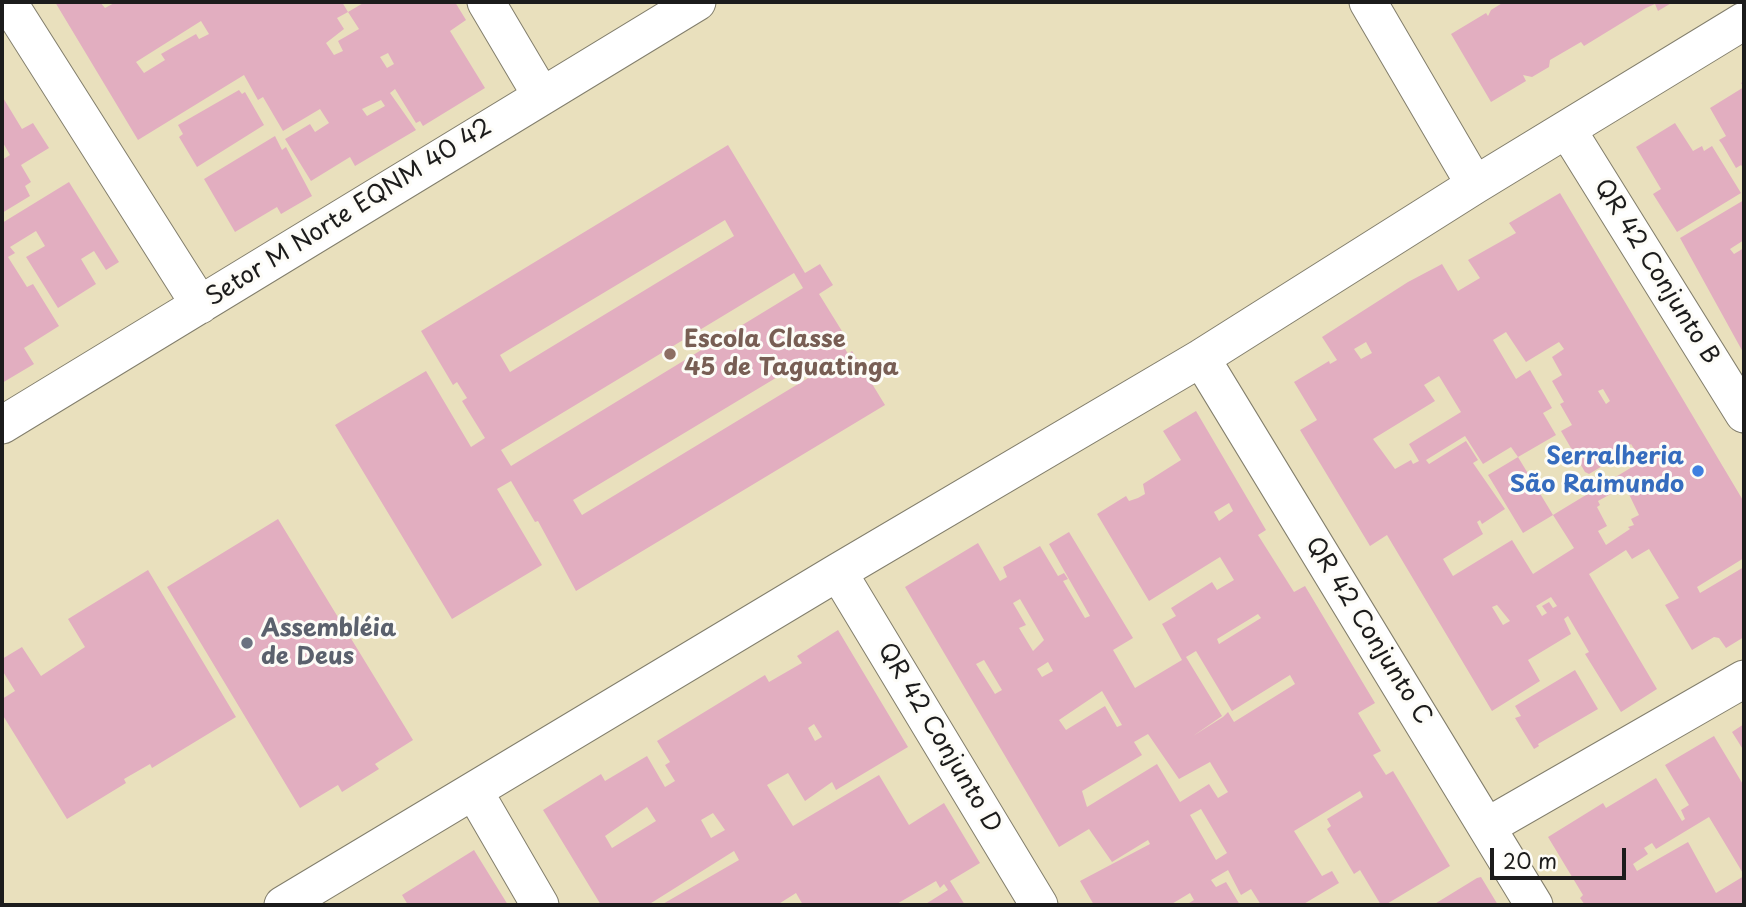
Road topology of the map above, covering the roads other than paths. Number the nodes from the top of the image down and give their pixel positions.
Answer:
1 (8, 2) edge
2 (486, 2) edge
3 (697, 2) edge
4 (1368, 2) edge
5 (1744, 22) edge
6 (541, 95) junction
7 (1568, 131) junction
8 (1475, 185) junction
9 (200, 305) junction
10 (1201, 358) junction
11 (1744, 414) edge
12 (2, 425) edge
13 (838, 572) junction
14 (1744, 679) edge
15 (475, 793) junction
16 (1488, 827) junction
17 (283, 905) edge
18 (540, 905) edge
19 (1039, 905) edge
20 (1534, 905) edge

1 - 9 street
2 - 6 street
3 - 6 street, Setor M Norte EQNM 40 42
4 - 8 street
5 - 7 street
6 - 9 street, Setor M Norte EQNM 40 42
7 - 8 street
7 - 11 street, QR 42 Conjunto B
8 - 10 street
9 - 12 street, Setor M Norte EQNM 40 42
10 - 13 street
10 - 16 street, QR 42 Conjunto C
13 - 15 street
13 - 19 street, QR 42 Conjunto D
14 - 16 street
15 - 17 street
15 - 18 street
16 - 20 street, QR 42 Conjunto C

